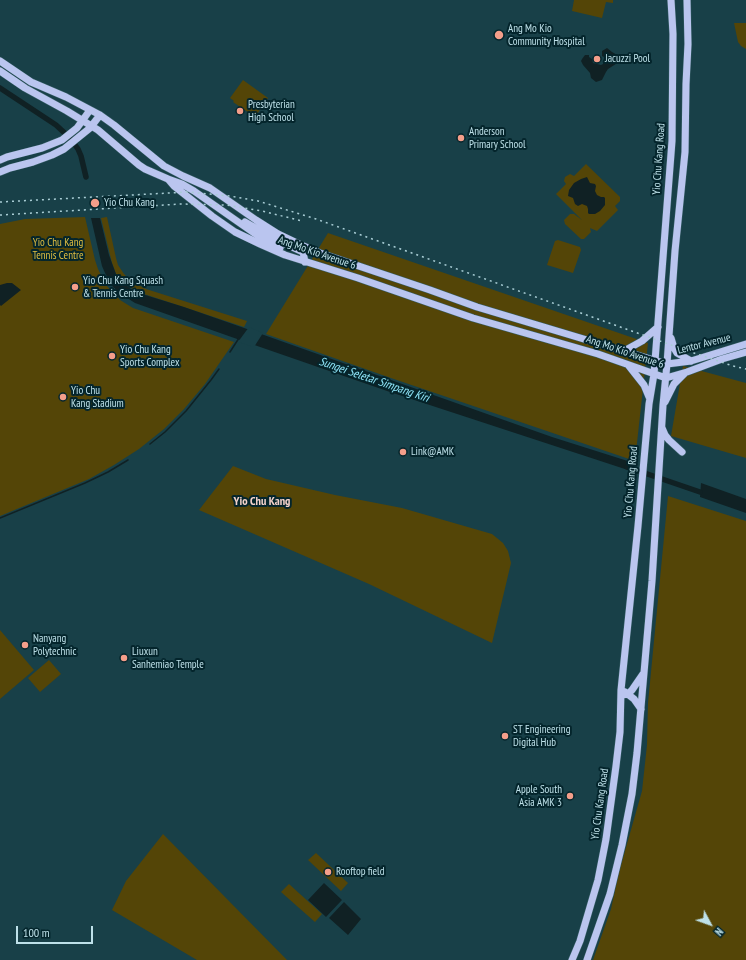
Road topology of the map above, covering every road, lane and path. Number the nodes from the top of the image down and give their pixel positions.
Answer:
1 (671, 0) edge
2 (687, 0) edge
3 (0, 61) edge
4 (0, 71) edge
5 (90, 110) junction
6 (100, 115) junction
7 (82, 121) junction
8 (92, 126) junction
9 (0, 160) edge
10 (0, 172) edge
11 (183, 176) junction
12 (302, 261) junction
13 (658, 327) junction
14 (670, 334) junction
15 (746, 344) edge
16 (624, 351) junction
17 (746, 352) edge
18 (654, 360) junction
19 (691, 361) junction
20 (667, 364) junction
21 (628, 365) junction
22 (687, 372) junction
23 (654, 374) junction
24 (666, 378) junction
25 (649, 397) junction
26 (663, 405) junction
27 (662, 428) junction
28 (682, 452) dead end
29 (645, 671) junction
30 (624, 693) junction
31 (641, 709) junction
32 (572, 960) edge
33 (587, 960) edge

1 - 13 main road, Yio Chu Kang Road
2 - 14 main road
3 - 5 main road, Ang Mo Kio Avenue 6
4 - 7 main road, Ang Mo Kio Avenue 6
5 - 6 main road, Ang Mo Kio Avenue 6
5 - 7 main road
6 - 8 main road
6 - 11 main road, Ang Mo Kio Avenue 6
7 - 8 main road, Ang Mo Kio Avenue 6
7 - 9 main road
8 - 10 main road
8 - 12 main road, Ang Mo Kio Avenue 6
11 - 12 main road
11 - 16 main road, Ang Mo Kio Avenue 6
12 - 21 main road, Ang Mo Kio Avenue 6
13 - 16 main road
13 - 18 main road, Yio Chu Kang Road
14 - 19 main road
14 - 20 main road
15 - 19 main road, Lentor Avenue
16 - 18 main road, Ang Mo Kio Avenue 6
17 - 22 main road, Lentor Avenue
18 - 20 main road, Ang Mo Kio Avenue 6
18 - 23 main road, Yio Chu Kang Road
19 - 20 main road, Lentor Avenue
20 - 24 main road
21 - 23 main road, Ang Mo Kio Avenue 6
21 - 25 main road
22 - 24 main road, Lentor Avenue
22 - 26 main road
23 - 24 main road, Ang Mo Kio Avenue 6
23 - 25 main road, Yio Chu Kang Road
24 - 26 main road
25 - 30 main road, Yio Chu Kang Road
26 - 27 main road
27 - 28 main road
27 - 29 main road
29 - 30 main road
29 - 31 main road
30 - 31 main road
30 - 32 main road, Yio Chu Kang Road
31 - 33 main road

